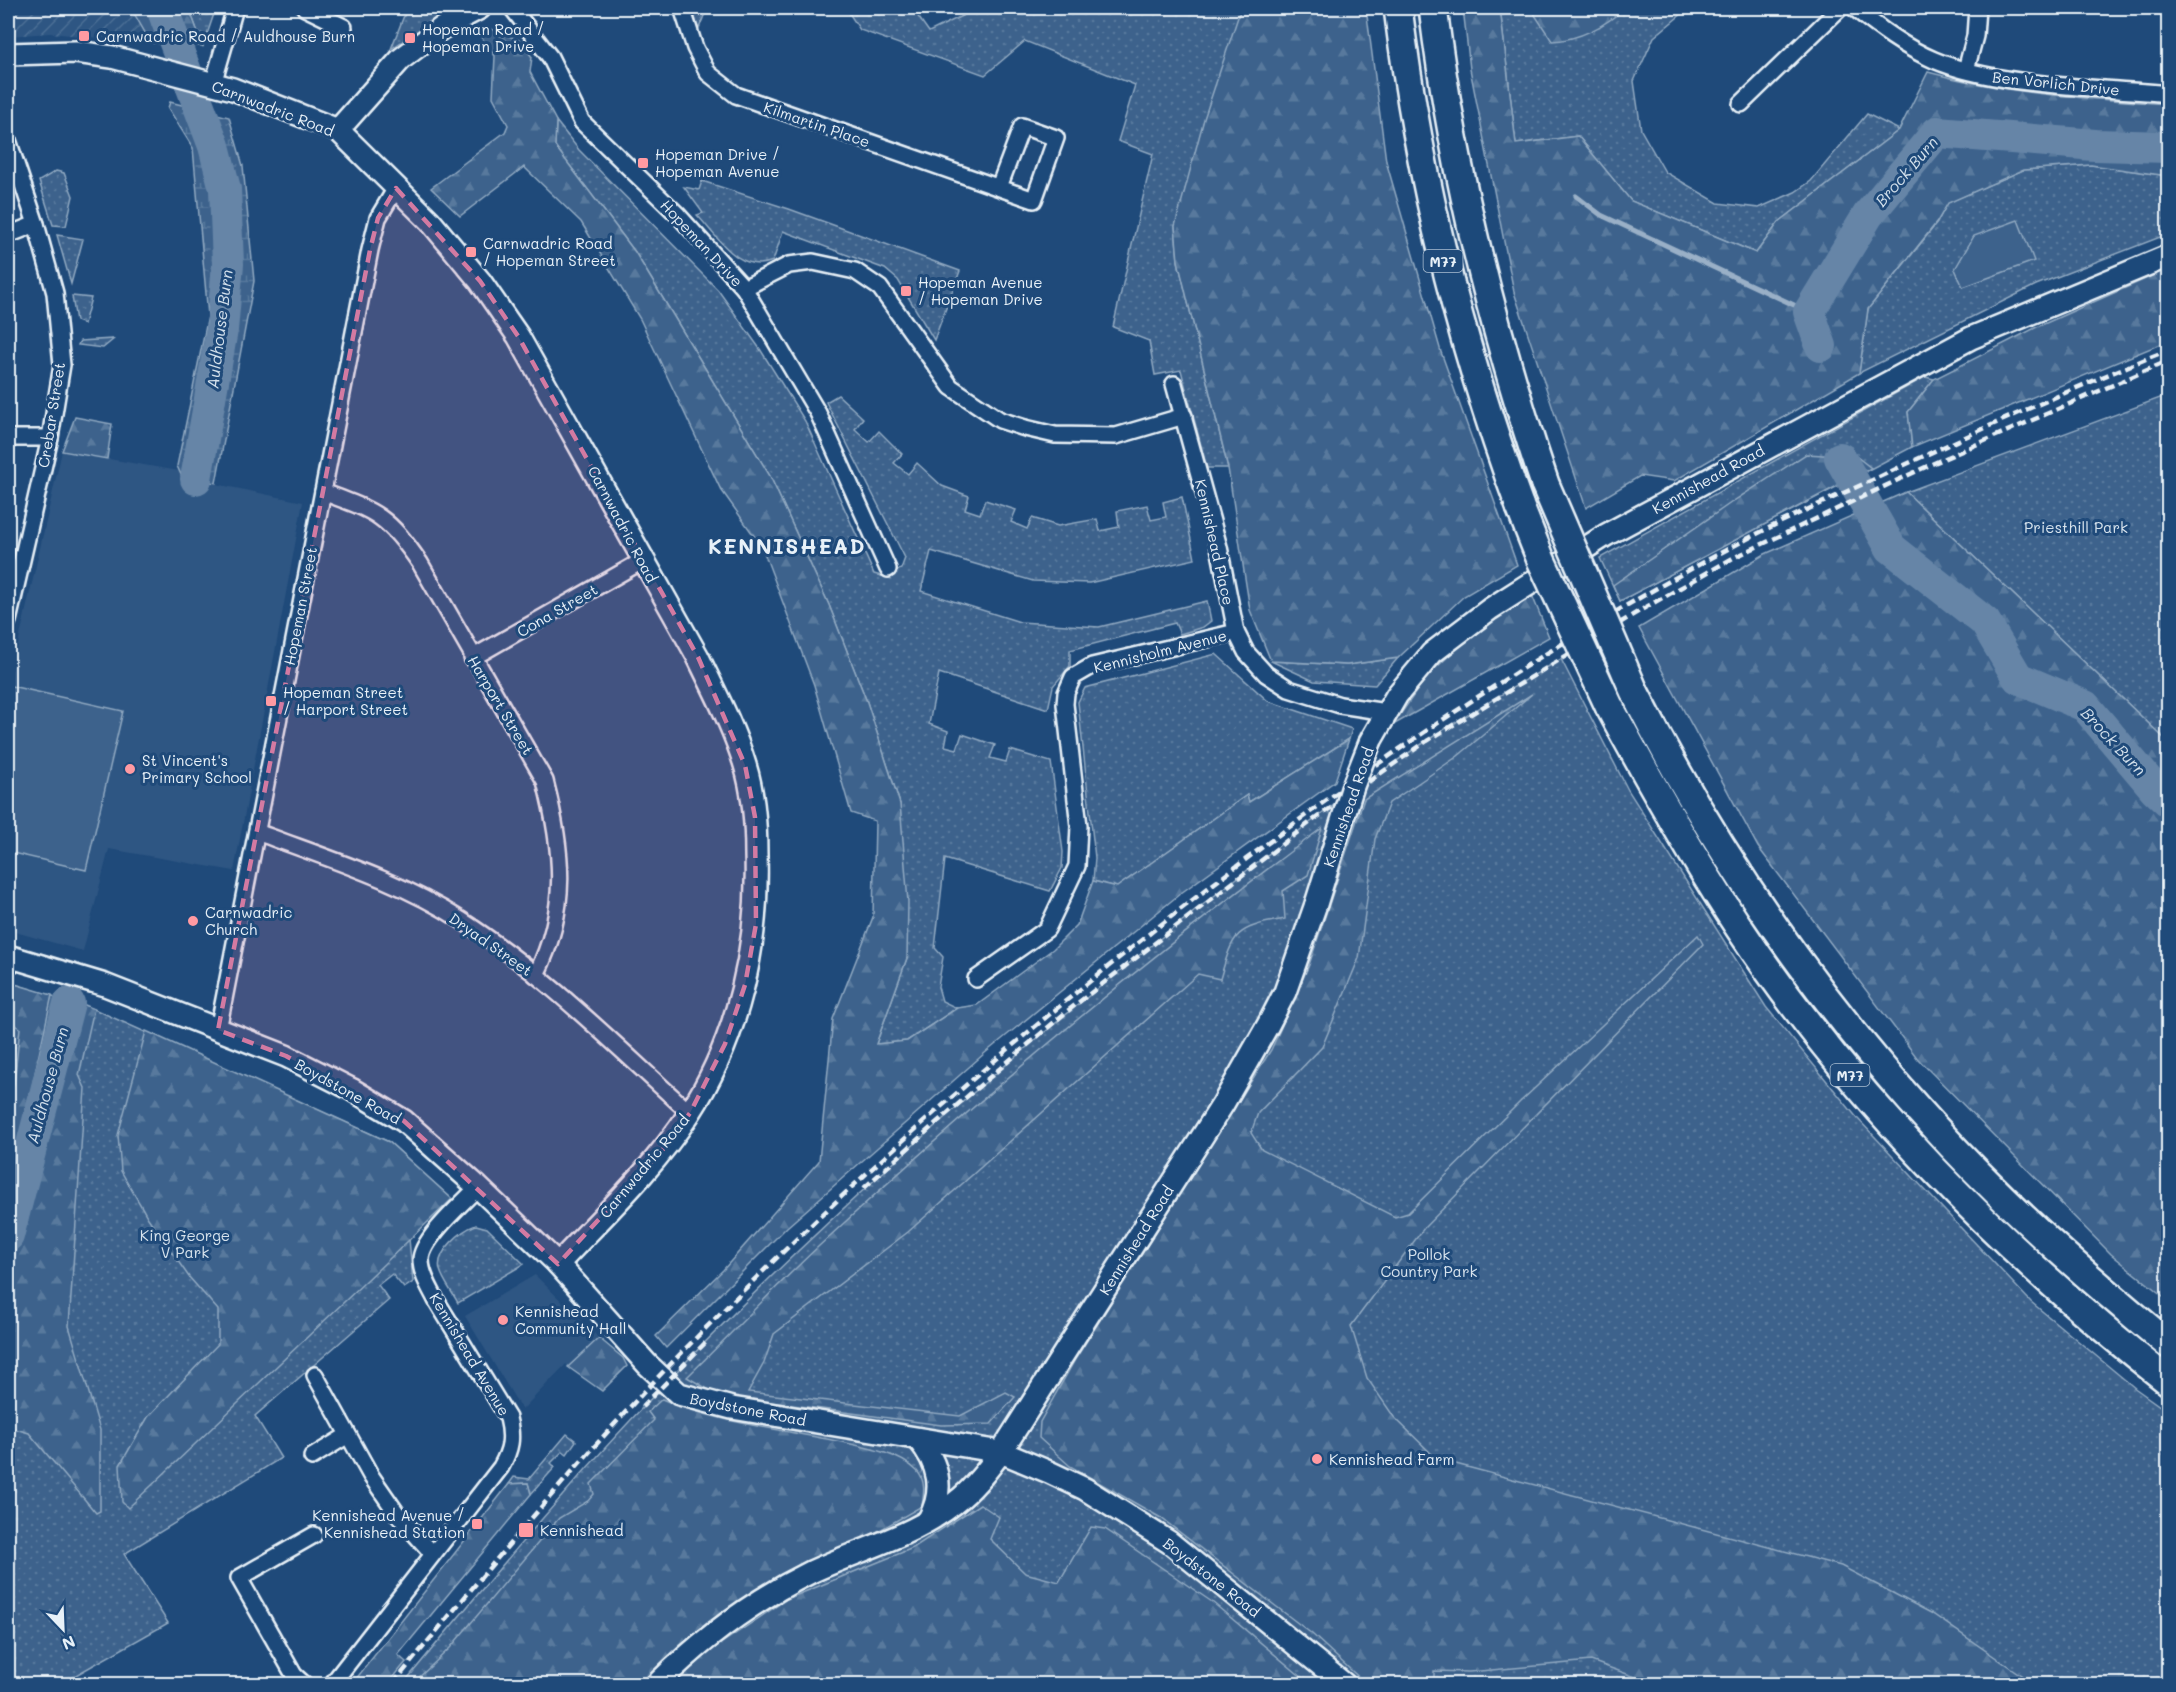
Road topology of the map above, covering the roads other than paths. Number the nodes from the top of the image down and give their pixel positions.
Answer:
1 (235, 8) edge
2 (305, 8) edge
3 (480, 8) edge
4 (512, 8) edge
5 (682, 8) edge
6 (1398, 8) edge
7 (1433, 8) edge
8 (1840, 8) edge
9 (1854, 8) edge
10 (1977, 8) edge
11 (325, 12) edge
12 (344, 27) dead end
13 (8, 54) edge
14 (1966, 70) junction
15 (223, 87) junction
16 (2169, 94) edge
17 (1741, 104) dead end
18 (338, 130) junction
19 (8, 140) edge
20 (999, 187) junction
21 (396, 188) junction
22 (36, 224) junction
23 (8, 235) edge
24 (2169, 256) edge
25 (744, 288) junction
26 (1174, 384) dead end
27 (1184, 416) junction
28 (8, 438) edge
29 (50, 438) junction
30 (323, 492) junction
31 (642, 561) junction
32 (888, 569) dead end
33 (8, 621) edge
34 (1236, 632) junction
35 (472, 658) junction
36 (1386, 712) junction
37 (257, 832) junction
38 (8, 956) edge
39 (536, 975) junction
40 (976, 979) dead end
41 (218, 1030) junction
42 (690, 1113) junction
43 (478, 1187) junction
44 (558, 1264) junction
45 (2169, 1344) edge
46 (315, 1375) dead end
47 (2169, 1381) edge
48 (348, 1435) junction
49 (918, 1439) junction
50 (1001, 1452) junction
51 (312, 1457) dead end
52 (929, 1520) junction
53 (314, 1535) dead end
54 (432, 1553) junction
55 (304, 1684) edge
56 (332, 1684) edge
57 (657, 1684) edge
58 (1344, 1684) edge

1 - 15 street
2 - 11 street
3 - 18 street
4 - 25 street, Hopeman Drive
5 - 20 street, Kilmartin Place
6 - 47 highway, M77, bridge
7 - 45 highway, M77, bridge
8 - 17 street
9 - 14 street, Ben Vorlich Drive
10 - 14 street
11 - 12 street
13 - 15 street, Carnwadric Road
14 - 16 street, Ben Vorlich Drive
15 - 18 street, Carnwadric Road
18 - 21 street, Carnwadric Road
19 - 22 street, Crebar Street
20 - 20 street, Kilmartin Place
21 - 30 street, Hopeman Street
21 - 31 street, Carnwadric Road
22 - 23 street
22 - 29 street, Crebar Street
24 - 36 street, Kennishead Road
25 - 27 street
25 - 32 street, Hopeman Drive
26 - 27 street, Kennishead Place
27 - 34 street, Kennishead Place
28 - 29 street
29 - 33 street, Crebar Street
30 - 35 street, Harport Street
30 - 37 street, Hopeman Street
31 - 35 street, Cona Street
31 - 42 street, Carnwadric Road
34 - 36 street, Kennishead Place
34 - 40 street, Kennisholm Avenue
35 - 39 street, Harport Street
36 - 50 street, Kennishead Road, bridge
37 - 39 street, Dryad Street
37 - 41 street, Hopeman Street
38 - 41 street, Boydstone Road
39 - 42 street, Dryad Street
41 - 43 street, Boydstone Road
42 - 44 street, Carnwadric Road
43 - 44 street, Boydstone Road
43 - 54 street, Kennishead Avenue
44 - 49 street, Boydstone Road
46 - 48 street
48 - 51 street
48 - 54 street
49 - 50 street, Boydstone Road
49 - 52 street
50 - 52 street, Kennishead Road
50 - 58 street, Boydstone Road
52 - 57 street, Kennishead Road
53 - 55 street
54 - 56 street, Kennishead Avenue

